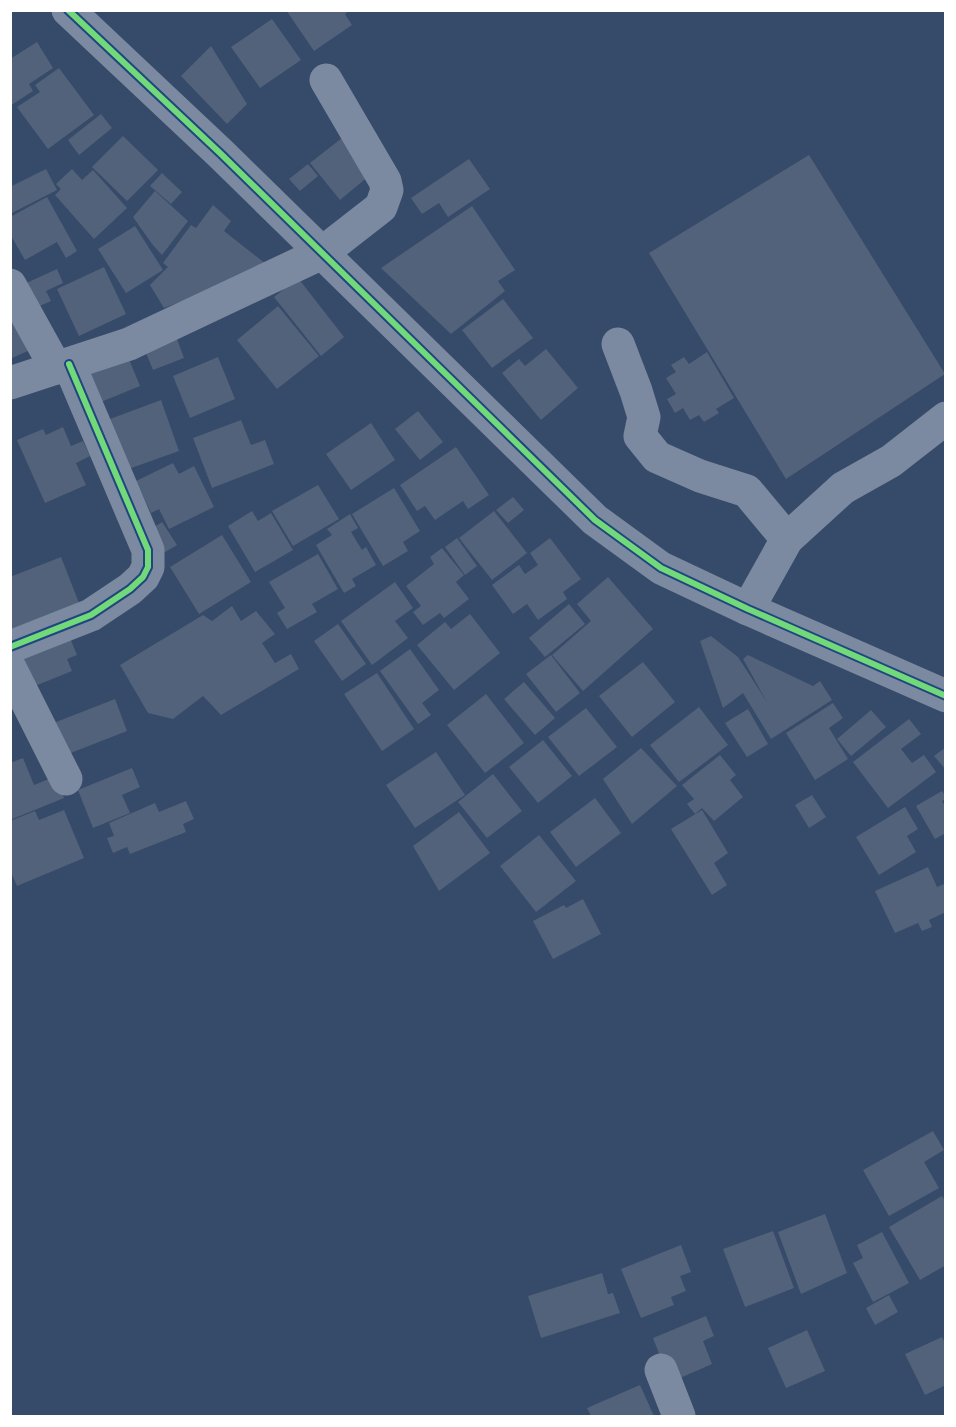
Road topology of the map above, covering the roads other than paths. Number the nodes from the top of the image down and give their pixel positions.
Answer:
1 (68, 10) edge
2 (327, 80) dead end
3 (322, 253) junction
4 (10, 285) edge
5 (618, 344) dead end
6 (62, 366) junction
7 (10, 383) edge
8 (945, 418) edge
9 (787, 539) junction
10 (748, 609) junction
11 (10, 647) edge
12 (10, 668) edge
13 (945, 696) edge
14 (66, 778) dead end
15 (661, 1370) dead end
16 (679, 1416) edge

1 - 3 street
2 - 3 street
3 - 6 street
3 - 10 street
4 - 6 street
5 - 9 street
6 - 7 street
6 - 11 street
8 - 9 street
9 - 10 street
10 - 13 street
12 - 14 street
15 - 16 street

